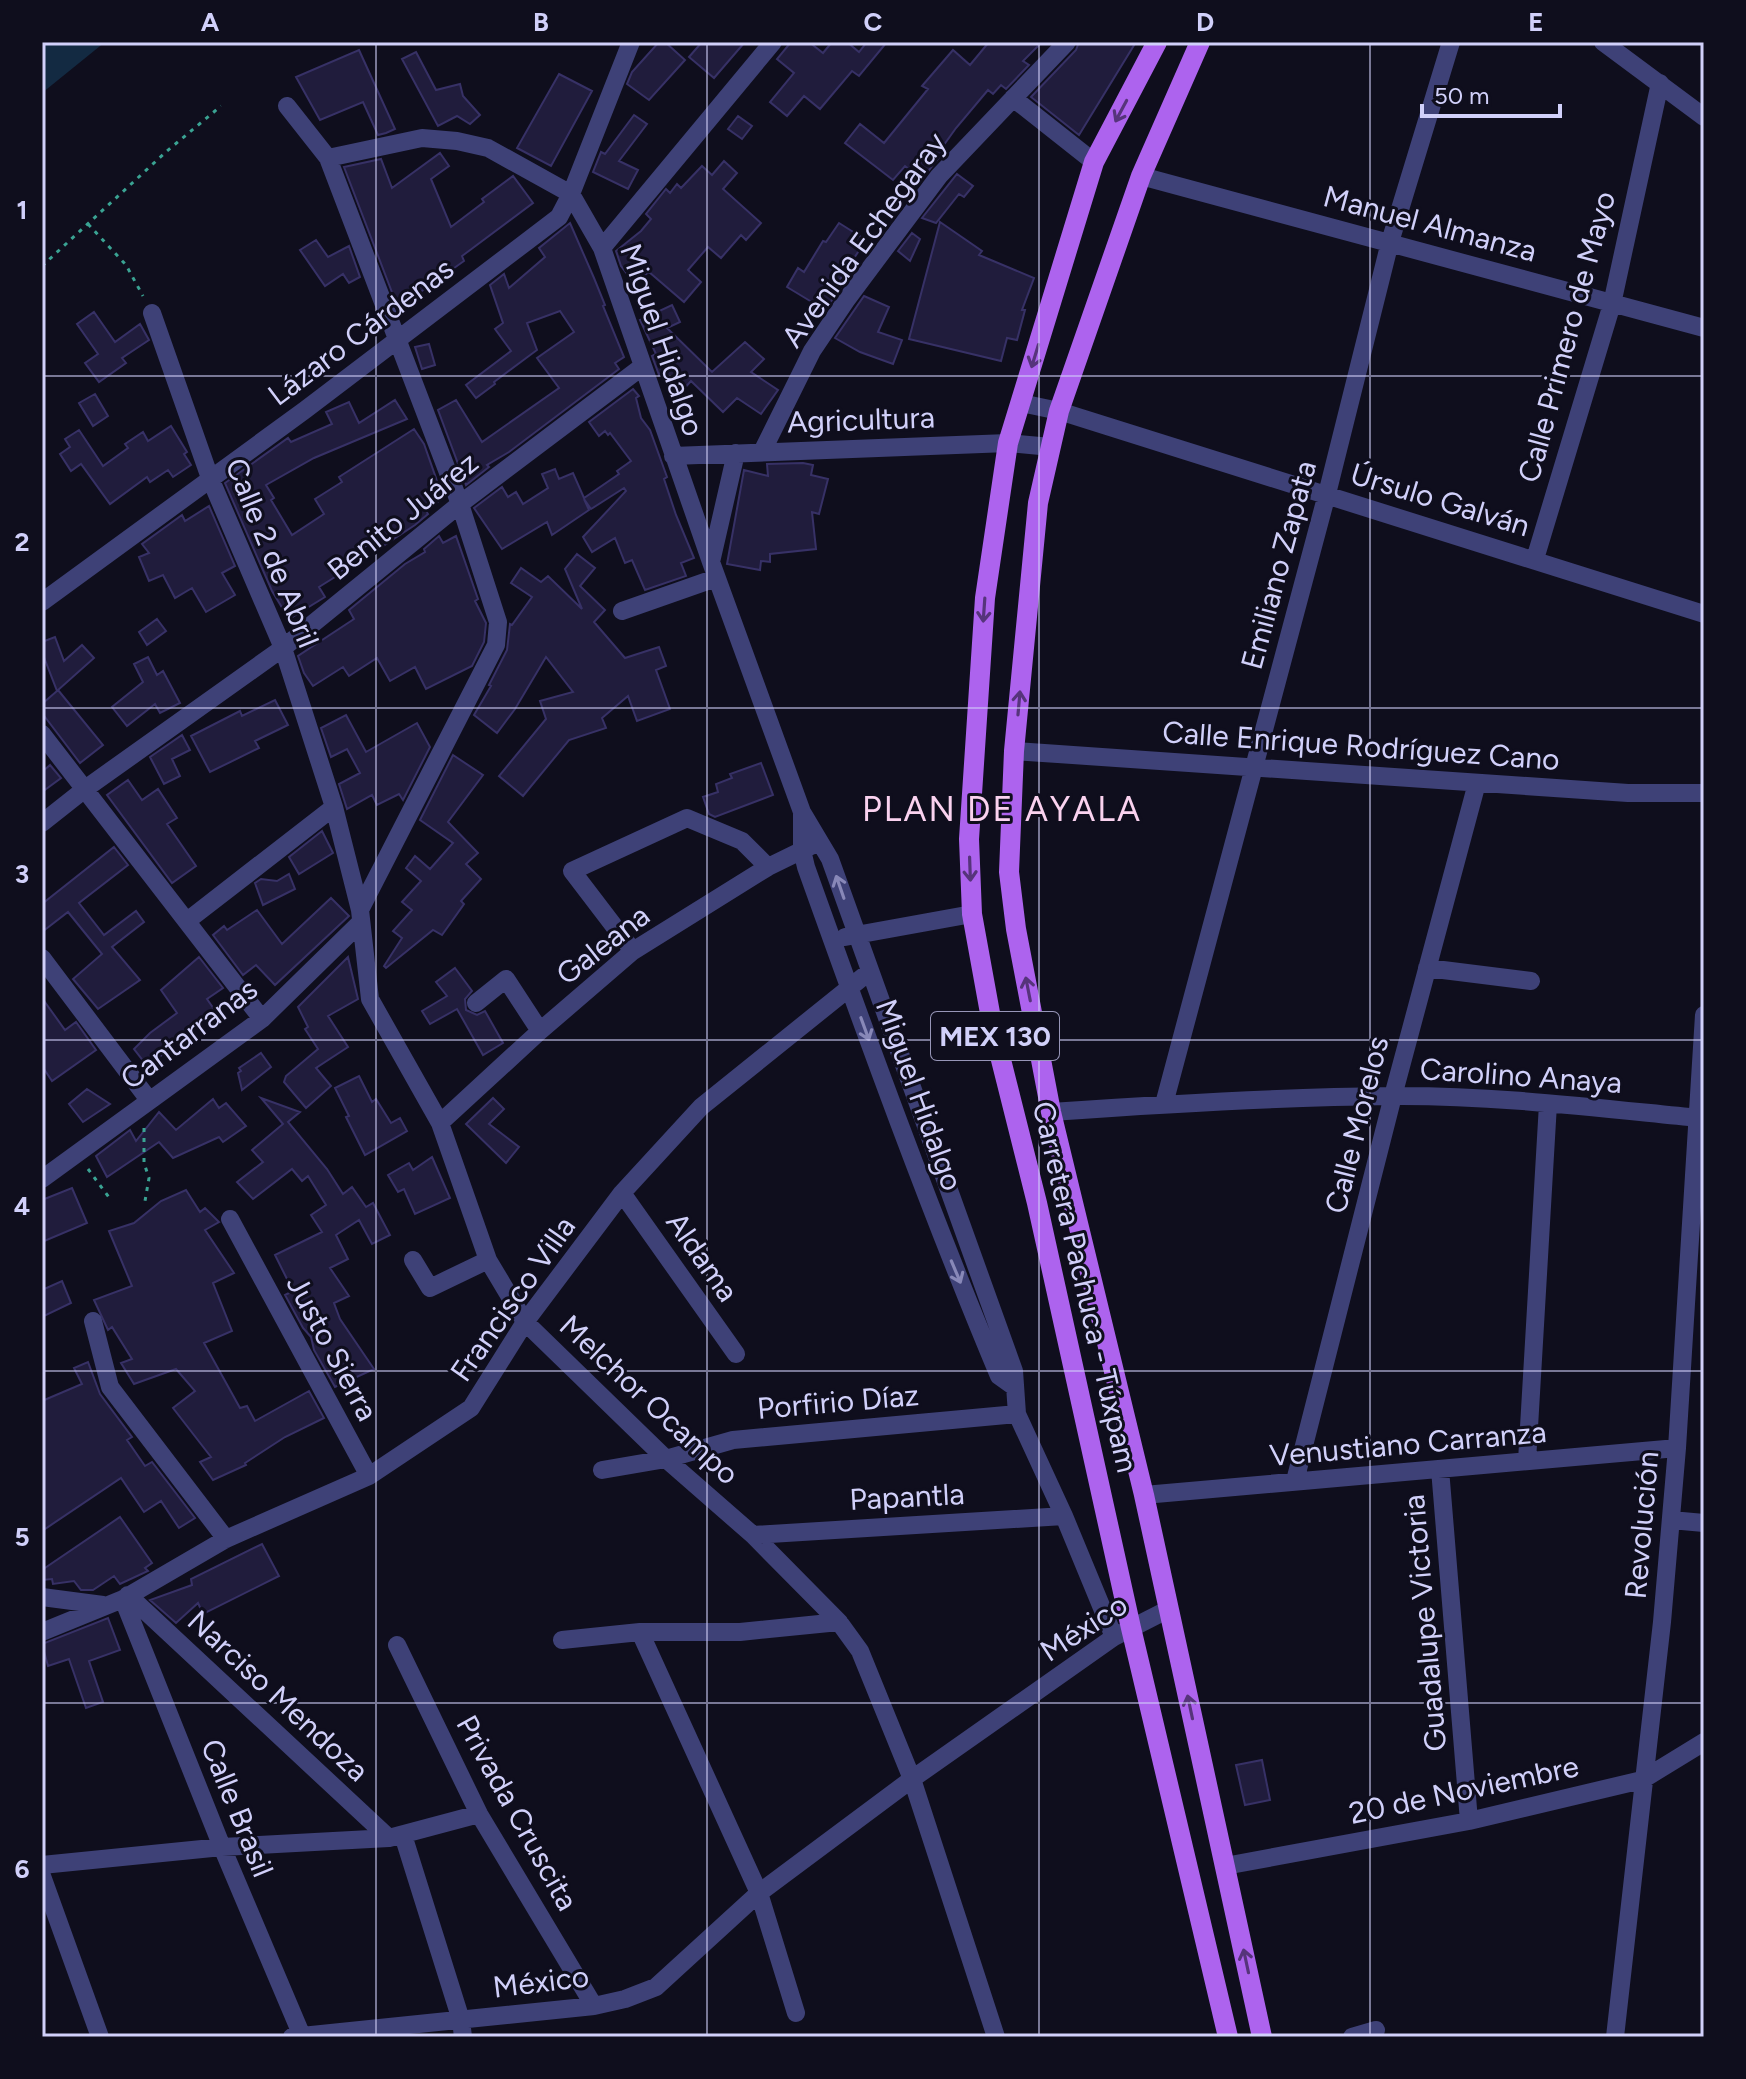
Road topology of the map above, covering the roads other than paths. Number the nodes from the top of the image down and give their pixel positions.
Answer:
1 (631, 42) edge
2 (773, 42) edge
3 (1067, 42) edge
4 (1157, 42) edge
5 (1200, 42) edge
6 (1451, 42) edge
7 (1603, 42) edge
8 (1660, 83) junction
9 (1013, 98) junction
10 (287, 106) dead end
11 (1704, 117) edge
12 (328, 158) junction
13 (1094, 162) junction
14 (1141, 176) junction
15 (571, 194) junction
16 (1390, 242) junction
17 (602, 248) junction
18 (1612, 304) junction
19 (152, 313) road end
20 (1704, 328) edge
21 (399, 340) junction
22 (643, 366) junction
23 (1021, 403) junction
24 (1059, 411) junction
25 (1008, 443) junction
26 (1051, 447) junction
27 (762, 452) junction
28 (736, 453) junction
29 (673, 456) junction
30 (210, 478) junction
31 (1327, 494) junction
32 (460, 504) junction
33 (1535, 559) junction
34 (714, 570) junction
35 (42, 602) edge
36 (622, 611) dead end
37 (1704, 614) edge
38 (283, 648) junction
39 (42, 734) edge
40 (1014, 751) junction
41 (1256, 766) junction
42 (1477, 783) junction
43 (85, 789) junction
44 (1704, 793) edge
45 (334, 807) junction
46 (802, 812) junction
47 (42, 823) edge
48 (822, 841) junction
49 (802, 850) junction
50 (768, 867) junction
51 (972, 914) junction
52 (360, 916) junction
53 (187, 921) junction
54 (855, 933) junction
55 (833, 941) junction
56 (633, 951) junction
57 (42, 958) edge
58 (1427, 968) junction
59 (869, 972) junction
60 (1531, 981) dead end
61 (849, 987) junction
62 (476, 1003) dead end
63 (1704, 1015) edge
64 (262, 1019) junction
65 (540, 1031) junction
66 (1393, 1096) junction
67 (149, 1100) junction
68 (1164, 1104) junction
69 (1548, 1104) junction
70 (1051, 1112) junction
71 (440, 1123) junction
72 (1701, 1127) edge
73 (42, 1178) edge
74 (622, 1193) junction
75 (230, 1219) dead end
76 (960, 1224) junction
77 (940, 1231) junction
78 (413, 1260) dead end
79 (488, 1260) junction
80 (93, 1321) dead end
81 (525, 1322) junction
82 (736, 1354) dead end
83 (1013, 1386) junction
84 (1017, 1414) junction
85 (1677, 1448) junction
86 (666, 1459) junction
87 (1527, 1461) junction
88 (1440, 1469) junction
89 (602, 1470) dead end
90 (369, 1476) junction
91 (1295, 1481) junction
92 (1144, 1495) junction
93 (1064, 1516) junction
94 (1671, 1520) junction
95 (1704, 1523) edge
96 (753, 1535) junction
97 (226, 1539) junction
98 (42, 1597) edge
99 (126, 1597) junction
100 (105, 1606) junction
101 (1169, 1609) junction
102 (839, 1622) junction
103 (42, 1632) edge
104 (640, 1632) junction
105 (1123, 1633) junction
106 (562, 1640) dead end
107 (397, 1645) dead end
108 (1704, 1742) edge
109 (912, 1779) junction
110 (1642, 1780) junction
111 (479, 1814) junction
112 (1469, 1821) junction
113 (396, 1837) junction
114 (222, 1847) junction
115 (42, 1865) edge
116 (1225, 1866) junction
117 (42, 1876) edge
118 (759, 1893) junction
119 (594, 2006) junction
120 (796, 2013) dead end
121 (462, 2028) edge
122 (1376, 2030) dead end
123 (1227, 2034) edge
124 (302, 2036) edge
125 (100, 2037) edge
126 (292, 2037) edge
127 (996, 2037) edge
128 (1262, 2037) edge
129 (1352, 2037) edge
130 (1615, 2037) edge

1 - 15 street, Lázaro Cárdenas
2 - 17 street
3 - 9 street, Avenida Echegaray
4 -> 13 main road, Carretera Pachuca - Túxpam / MEX 130
5 - 14 main road, Carretera Pachuca - Túxpam / MEX 130
6 - 16 street, Emiliano Zapata
7 - 8 street
8 - 11 street
8 - 18 street, Calle Primero de Mayo
9 - 13 street
9 - 27 street, Avenida Echegaray
10 - 12 street
12 - 15 street
12 - 21 street
13 -> 23 main road, Carretera Pachuca - Túxpam / MEX 130
14 - 16 street, Manuel Almanza
14 - 24 main road, Carretera Pachuca - Túxpam / MEX 130
15 - 17 street, Miguel Hidalgo
15 - 21 street, Lázaro Cárdenas
16 - 18 street, Manuel Almanza
16 - 31 street, Emiliano Zapata
17 - 22 street, Miguel Hidalgo
18 - 20 street, Manuel Almanza
18 - 33 street, Calle Primero de Mayo
19 - 30 street, Calle 2 de Abril
21 - 30 street, Lázaro Cárdenas
21 - 32 street
22 - 29 street, Miguel Hidalgo
22 - 32 street, Benito Juárez
23 - 24 street, Úrsulo Galván
23 - 25 main road, Carretera Pachuca - Túxpam / MEX 130
24 - 26 main road, Carretera Pachuca - Túxpam / MEX 130
24 - 31 street, Úrsulo Galván
25 - 26 street, Agricultura
25 - 27 street, Agricultura
25 -> 51 main road, Carretera Pachuca - Túxpam / MEX 130
40 -> 26 main road, Carretera Pachuca - Túxpam / MEX 130
27 - 28 street, Agricultura
28 - 29 street, Agricultura
28 - 34 street
29 - 34 street, Miguel Hidalgo
30 - 35 street, Lázaro Cárdenas
30 - 38 street, Calle 2 de Abril
31 - 33 street, Úrsulo Galván
31 - 41 street, Emiliano Zapata
32 - 38 street, Benito Juárez
32 - 52 street, Cantarranas
33 - 37 street, Úrsulo Galván
34 - 36 street
34 - 46 street, Miguel Hidalgo
38 - 43 street, Benito Juárez
38 - 45 street, Calle 2 de Abril
39 - 43 street
40 - 41 street, Calle Enrique Rodríguez Cano
70 -> 40 main road, Carretera Pachuca - Túxpam / MEX 130
41 - 42 street, Calle Enrique Rodríguez Cano
41 - 68 street, Emiliano Zapata
42 - 44 street, Calle Enrique Rodríguez Cano
42 - 58 street, Calle Morelos
43 - 47 street, Benito Juárez
43 - 53 street
45 - 52 street, Calle 2 de Abril
45 - 53 street
46 - 48 street, Miguel Hidalgo
46 - 49 street, Miguel Hidalgo
48 - 49 street, Galeana
54 -> 48 street, Miguel Hidalgo
49 - 50 street, Galeana
49 - 55 street, Miguel Hidalgo
50 - 56 street, Galeana
50 - 56 street
51 - 54 street
51 - 105 main road, Carretera Pachuca - Túxpam / MEX 130
52 - 64 street, Cantarranas
52 - 71 street, Melchor Ocampo
53 - 64 street
54 - 55 street
54 - 59 street, Miguel Hidalgo
55 - 61 street, Miguel Hidalgo
56 - 65 street, Galeana
57 - 67 street
58 - 60 street
58 - 66 street, Calle Morelos
59 - 61 street, Francisco Villa
59 - 76 street, Miguel Hidalgo
61 - 74 street, Francisco Villa
61 -> 77 street, Miguel Hidalgo
62 - 65 street
63 - 72 street, Revolución
64 - 67 street, Cantarranas
65 - 71 street, Galeana
66 - 68 street, Carolino Anaya
66 - 69 street, Carolino Anaya
66 - 91 street, Calle Morelos
67 - 73 street, Cantarranas
68 - 70 street, Carolino Anaya
69 - 72 street, Carolino Anaya
69 - 87 street
70 - 92 main road, Carretera Pachuca - Túxpam / MEX 130
71 - 79 street, Melchor Ocampo
72 - 85 street, Revolución
74 - 81 street, Francisco Villa
74 - 82 street, Aldama
75 - 90 street, Justo Sierra
76 - 77 street
76 - 83 street, Miguel Hidalgo
77 -> 83 street, Miguel Hidalgo
78 - 79 street
79 - 81 street, Melchor Ocampo
80 - 97 street
81 - 86 street, Melchor Ocampo
81 - 90 street, Francisco Villa
83 - 84 street, Miguel Hidalgo
84 - 86 street, Porfirio Díaz
84 - 93 street, Miguel Hidalgo
85 - 87 street, Venustiano Carranza
85 - 94 street, Revolución
86 - 89 street, Porfirio Díaz
86 - 96 street, Melchor Ocampo
87 - 88 street, Venustiano Carranza
88 - 91 street, Venustiano Carranza
88 - 112 street, Guadalupe Victoria
90 - 97 street, Francisco Villa
91 - 92 street, Venustiano Carranza
92 - 101 main road, Carretera Pachuca - Túxpam / MEX 130
93 - 96 street, Papantla
93 - 105 street, Miguel Hidalgo
94 - 95 street
94 - 110 street, Revolución
96 - 102 street, Melchor Ocampo
97 - 99 street, Francisco Villa
98 - 100 street, Francisco Villa
99 - 100 street, Francisco Villa
99 - 113 street, Narciso Mendoza
99 - 114 street, Calle Brasil
100 - 103 street, Francisco Villa
101 - 105 street, México
116 -> 101 main road, Carretera Pachuca - Túxpam / MEX 130
102 - 104 street
102 - 109 street, Melchor Ocampo
104 - 106 street
104 - 118 street
105 - 109 street, México
105 - 123 main road, Carretera Pachuca - Túxpam / MEX 130
107 - 111 street, Privada Cruscita
108 - 110 street, 20 de Noviembre
109 - 118 street, México
109 - 127 street, Melchor Ocampo
110 - 112 street, 20 de Noviembre
110 - 130 street, Revolución
111 - 113 street
111 - 119 street, Privada Cruscita
112 - 116 street, 20 de Noviembre
113 - 114 street
113 - 121 street
114 - 115 street
114 - 124 street, Calle Brasil
128 -> 116 main road, Carretera Pachuca - Túxpam / MEX 130
117 - 125 street
118 - 119 street, México
118 - 120 street
119 - 121 street, México
121 - 124 street, México
122 - 129 street
124 - 126 street, México

